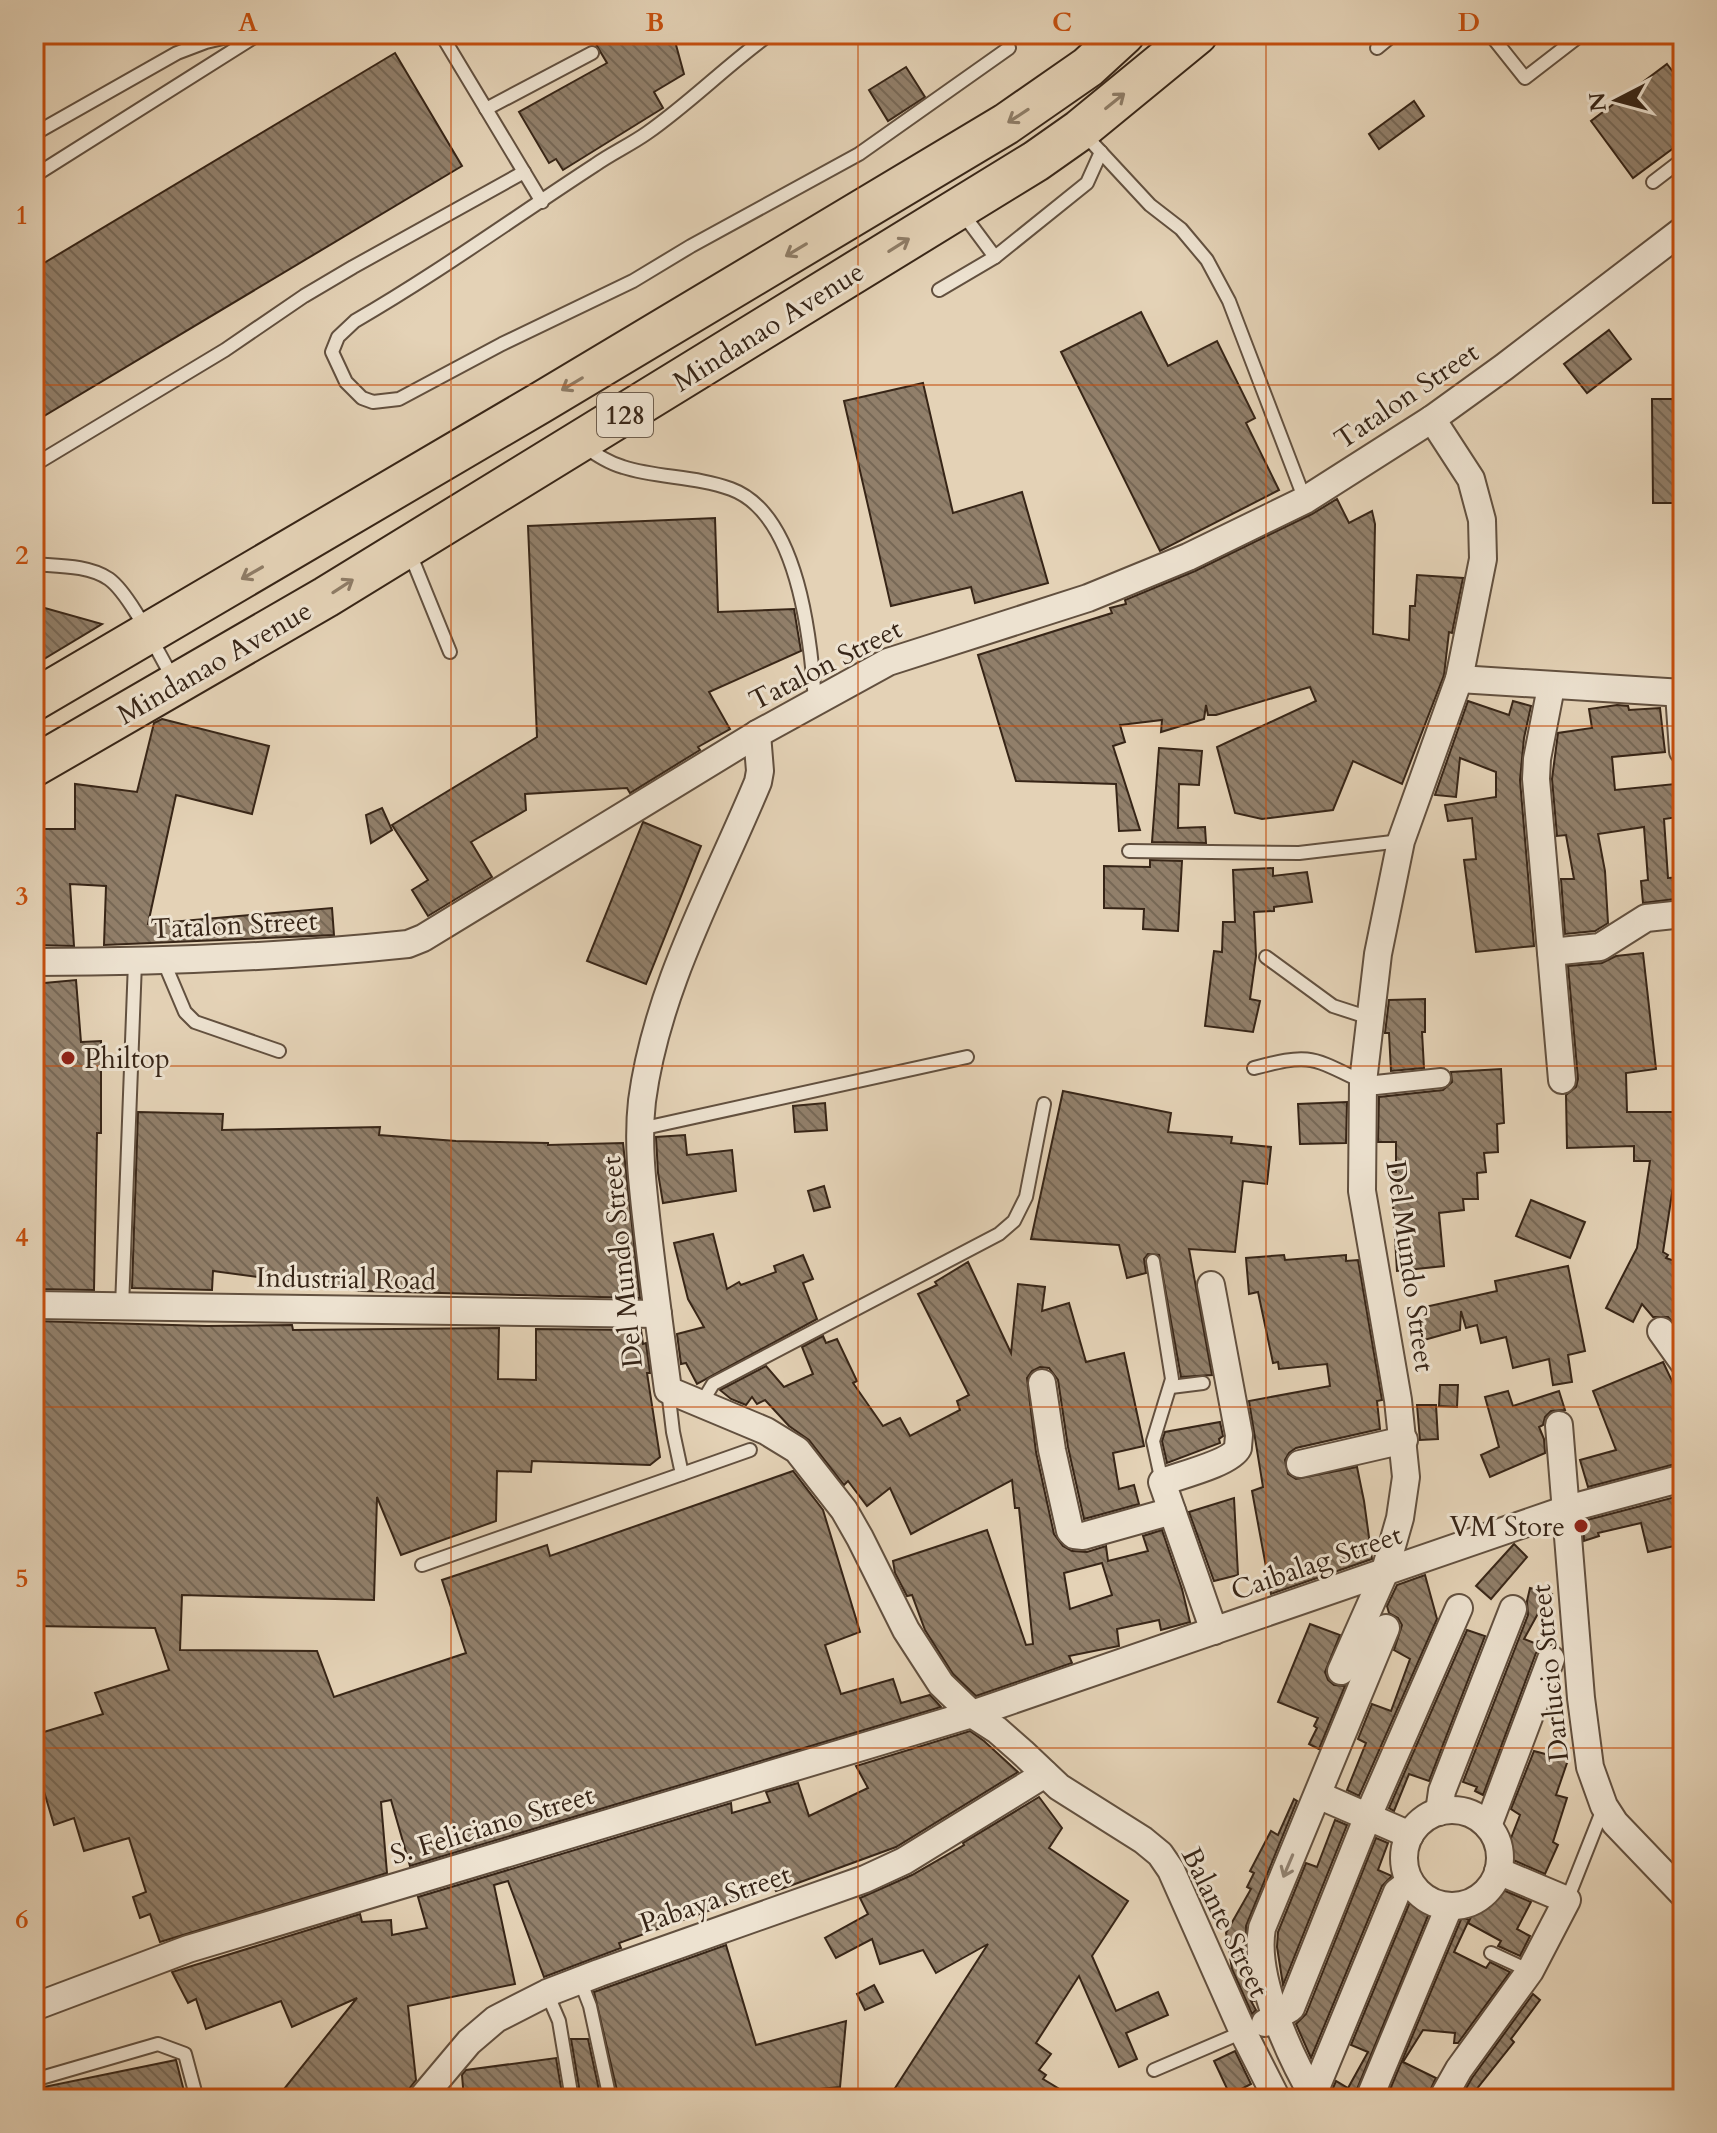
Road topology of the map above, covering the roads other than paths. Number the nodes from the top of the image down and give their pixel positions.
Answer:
1 (240, 34) edge
2 (259, 34) edge
3 (441, 34) edge
4 (770, 34) edge
5 (1124, 34) edge
6 (1197, 34) edge
7 (1394, 34) edge
8 (1490, 34) edge
9 (1582, 34) edge
10 (224, 36) edge
11 (1009, 48) dead end
12 (1377, 48) dead end
13 (592, 53) dead end
14 (486, 109) junction
15 (34, 134) edge
16 (1090, 141) junction
17 (1683, 159) edge
18 (524, 172) junction
19 (34, 176) edge
20 (1653, 182) dead end
21 (542, 202) junction
22 (958, 209) junction
23 (1683, 230) edge
24 (995, 257) junction
25 (939, 290) dead end
26 (1432, 419) junction
27 (578, 444) junction
28 (34, 465) edge
29 (1305, 500) junction
30 (407, 545) junction
31 (34, 564) edge
32 (146, 635) junction
33 (450, 652) dead end
34 (1459, 679) junction
35 (176, 683) junction
36 (1551, 687) junction
37 (1681, 693) edge
38 (34, 700) edge
39 (815, 702) junction
40 (757, 734) junction
41 (1683, 751) edge
42 (34, 766) edge
43 (1401, 841) junction
44 (1129, 851) dead end
45 (1683, 914) edge
46 (1551, 952) junction
47 (1266, 957) dead end
48 (163, 960) junction
49 (34, 962) edge
50 (135, 962) junction
51 (1370, 1018) junction
52 (279, 1051) dead end
53 (967, 1057) dead end
54 (1254, 1068) dead end
55 (1441, 1078) dead end
56 (1562, 1080) dead end
57 (1363, 1082) junction
58 (1044, 1104) dead end
59 (640, 1129) junction
60 (1153, 1261) dead end
61 (1211, 1285) dead end
62 (34, 1305) edge
63 (122, 1307) junction
64 (658, 1314) junction
65 (1661, 1331) dead end
66 (1683, 1362) edge
67 (1042, 1383) dead end
68 (1203, 1383) dead end
69 (1171, 1387) junction
70 (668, 1390) junction
71 (701, 1404) junction
72 (1559, 1425) dead end
73 (1404, 1440) junction
74 (750, 1450) dead end
75 (1300, 1464) dead end
76 (682, 1474) junction
77 (1683, 1478) edge
78 (1162, 1482) junction
79 (1567, 1509) junction
80 (1172, 1511) junction
81 (422, 1565) dead end
82 (1384, 1574) junction
83 (1459, 1608) dead end
84 (1513, 1609) dead end
85 (1386, 1628) dead end
86 (1214, 1631) junction
87 (1551, 1659) dead end
88 (1341, 1671) dead end
89 (972, 1714) junction
90 (1045, 1774) junction
91 (1318, 1795) junction
92 (1604, 1806) junction
93 (1439, 1812) junction
94 (1368, 1816) junction
95 (1488, 1826) junction
96 (1410, 1835) junction
97 (1498, 1871) junction
98 (1410, 1882) junction
99 (1678, 1889) edge
100 (1567, 1900) junction
101 (1449, 1907) junction
102 (1491, 1953) dead end
103 (1530, 1971) junction
104 (580, 1980) junction
105 (547, 1993) junction
106 (34, 2007) edge
107 (1277, 2018) junction
108 (1243, 2032) junction
109 (1154, 2070) dead end
110 (34, 2080) edge
111 (1314, 2097) edge
112 (197, 2099) edge
113 (421, 2099) edge
114 (572, 2099) edge
115 (610, 2099) edge
116 (1277, 2099) edge
117 (1369, 2099) edge
118 (1442, 2099) edge

1 - 10 lane
2 - 19 lane
3 - 14 lane
4 - 21 lane
5 -> 32 main road, Mindanao Avenue / 128
16 -> 6 main road, Mindanao Avenue / 128
7 - 12 lane
8 - 9 lane
10 - 15 lane
11 - 21 lane
13 - 14 lane
14 - 18 lane
16 - 22 main road, Mindanao Avenue / 128
16 - 24 lane
16 - 29 lane
17 - 20 lane
18 - 21 lane
18 - 28 lane
22 - 24 lane
27 -> 22 main road, Mindanao Avenue / 128
23 - 26 street, Tatalon Street
24 - 25 lane
26 - 29 street, Tatalon Street
26 - 34 street, Del Mundo Street
27 - 30 main road, Mindanao Avenue / 128
27 - 39 lane
29 - 39 street, Tatalon Street
30 - 33 lane
35 -> 30 main road, Mindanao Avenue / 128
31 - 32 lane
32 - 35 lane
32 - 38 main road, Mindanao Avenue / 128
34 - 36 street
34 - 43 street, Del Mundo Street
35 - 42 main road, Mindanao Avenue / 128
36 - 37 street
36 - 46 street
37 - 41 street
39 - 40 street, Tatalon Street
40 - 48 street, Tatalon Street
40 - 59 street, Del Mundo Street
43 - 44 lane
43 - 51 street, Del Mundo Street
45 - 46 street
46 - 56 street
47 - 51 lane
48 - 50 street, Tatalon Street
48 - 52 lane
49 - 50 street, Tatalon Street
50 - 63 lane
51 - 57 street, Del Mundo Street
53 - 59 lane
54 - 57 lane
55 - 57 street
57 - 73 street, Del Mundo Street
58 - 71 lane
59 - 64 street, Del Mundo Street
60 - 69 lane
61 - 78 street
62 - 63 street, Industrial Road
63 - 64 street, Industrial Road
64 - 70 street, Del Mundo Street
65 - 66 street
67 - 80 street
68 - 69 lane
69 - 78 lane
70 - 71 street, Del Mundo Street
70 - 76 lane
71 - 89 street, Del Mundo Street
72 - 79 street, Darlucio Street
73 - 75 street
73 - 82 street, Del Mundo Street
74 - 76 lane
76 - 81 lane
77 - 79 street, Caibalag Street
78 - 80 street
79 - 82 street, Caibalag Street
79 - 92 street, Darlucio Street
80 - 86 street
82 - 86 street, Caibalag Street
82 - 88 street, Del Mundo Street
83 - 94 street
84 - 93 street
85 - 91 street
86 - 89 street, Caibalag Street
87 - 95 street
89 - 90 street, Balante Street
89 - 106 street, S. Feliciano Street
90 - 104 street, Pabaya Street
90 - 108 street, Balante Street
91 - 94 street
91 -> 107 street
92 - 99 street, Darlucio Street
92 - 100 lane
93 - 95 street
93 - 96 street
94 - 96 street
94 - 107 street
95 - 97 street
96 - 98 street
97 - 100 street
97 - 101 street
98 - 101 street
98 - 111 street
100 - 103 street
101 - 117 street
102 - 103 lane
103 - 118 street
104 - 105 street, Pabaya Street
104 - 115 lane
105 - 113 street, Pabaya Street
105 - 114 lane
107 - 108 street
107 - 111 street
108 - 109 lane
108 - 116 street, Balante Street
110 - 112 lane

